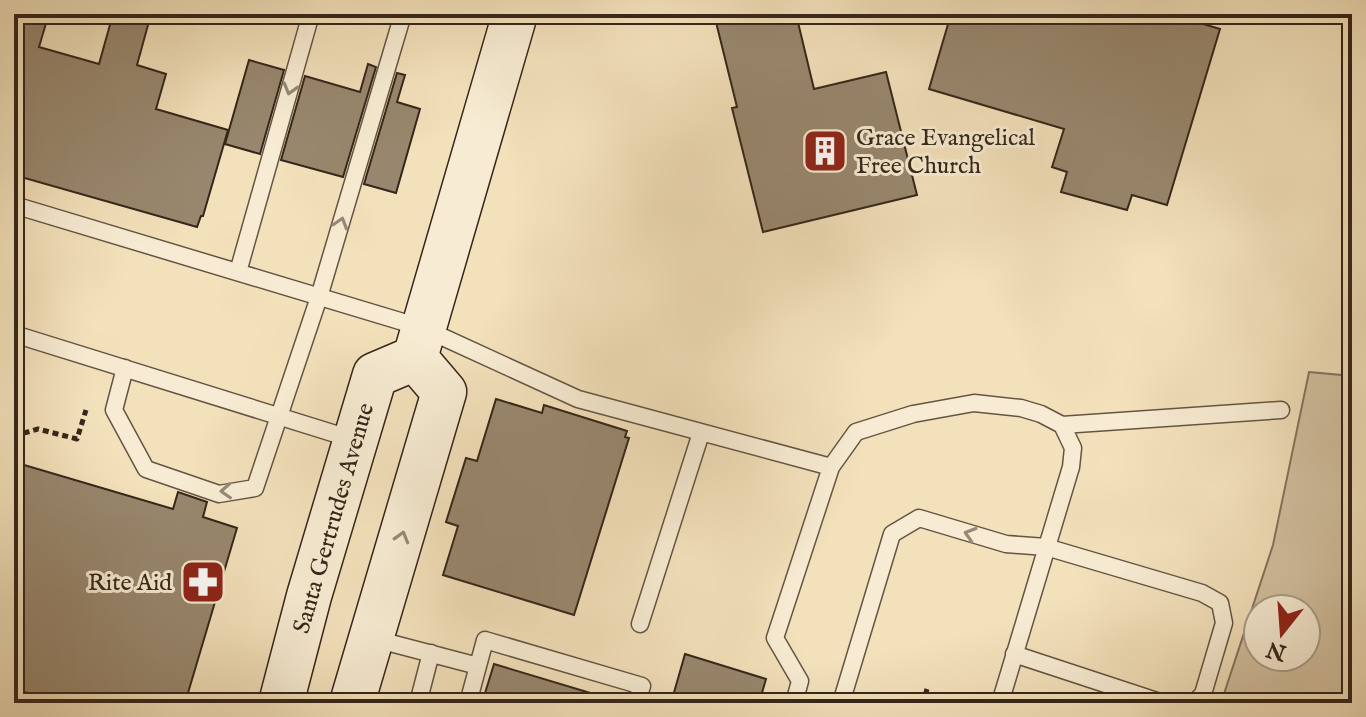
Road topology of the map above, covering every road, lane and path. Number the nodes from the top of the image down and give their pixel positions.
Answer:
1 (311, 14) edge
2 (403, 14) edge
3 (515, 14) edge
4 (14, 205) edge
5 (238, 272) junction
6 (319, 297) junction
7 (14, 334) edge
8 (419, 343) junction
9 (125, 368) junction
10 (86, 409) dead end
11 (1281, 410) dead end
12 (280, 416) junction
13 (1062, 425) junction
14 (701, 433) junction
15 (14, 436) edge
16 (356, 440) junction
17 (831, 467) junction
18 (1046, 547) junction
19 (640, 624) dead end
20 (372, 639) junction
21 (431, 653) junction
22 (1014, 654) junction
23 (478, 666) junction
24 (927, 689) dead end
25 (281, 703) edge
26 (352, 703) edge
27 (418, 703) edge
28 (468, 703) edge
29 (636, 703) edge
30 (794, 703) edge
31 (841, 703) edge
32 (923, 703) edge
33 (1000, 703) edge
34 (1163, 703) edge
35 (1194, 703) edge

1 -> 5 lane
6 -> 2 lane
3 - 8 main road
4 - 5 lane
5 - 6 lane
6 - 8 lane
6 - 12 lane
7 - 9 lane
8 - 14 lane
8 - 16 main road, Santa Gertrudes Avenue
20 -> 8 main road
9 - 12 lane
12 -> 9 lane
10 - 15 path
11 - 13 lane
12 - 16 lane
13 - 17 lane
13 - 18 lane
14 - 17 lane
14 - 19 lane
16 - 25 main road, Santa Gertrudes Avenue
17 - 30 lane
18 - 22 lane
18 -> 31 lane
18 - 35 lane
20 - 21 lane
20 - 26 main road
21 - 23 lane
21 - 27 lane
22 - 33 lane
22 - 34 lane
23 - 28 lane
23 - 29 lane
24 - 32 path

